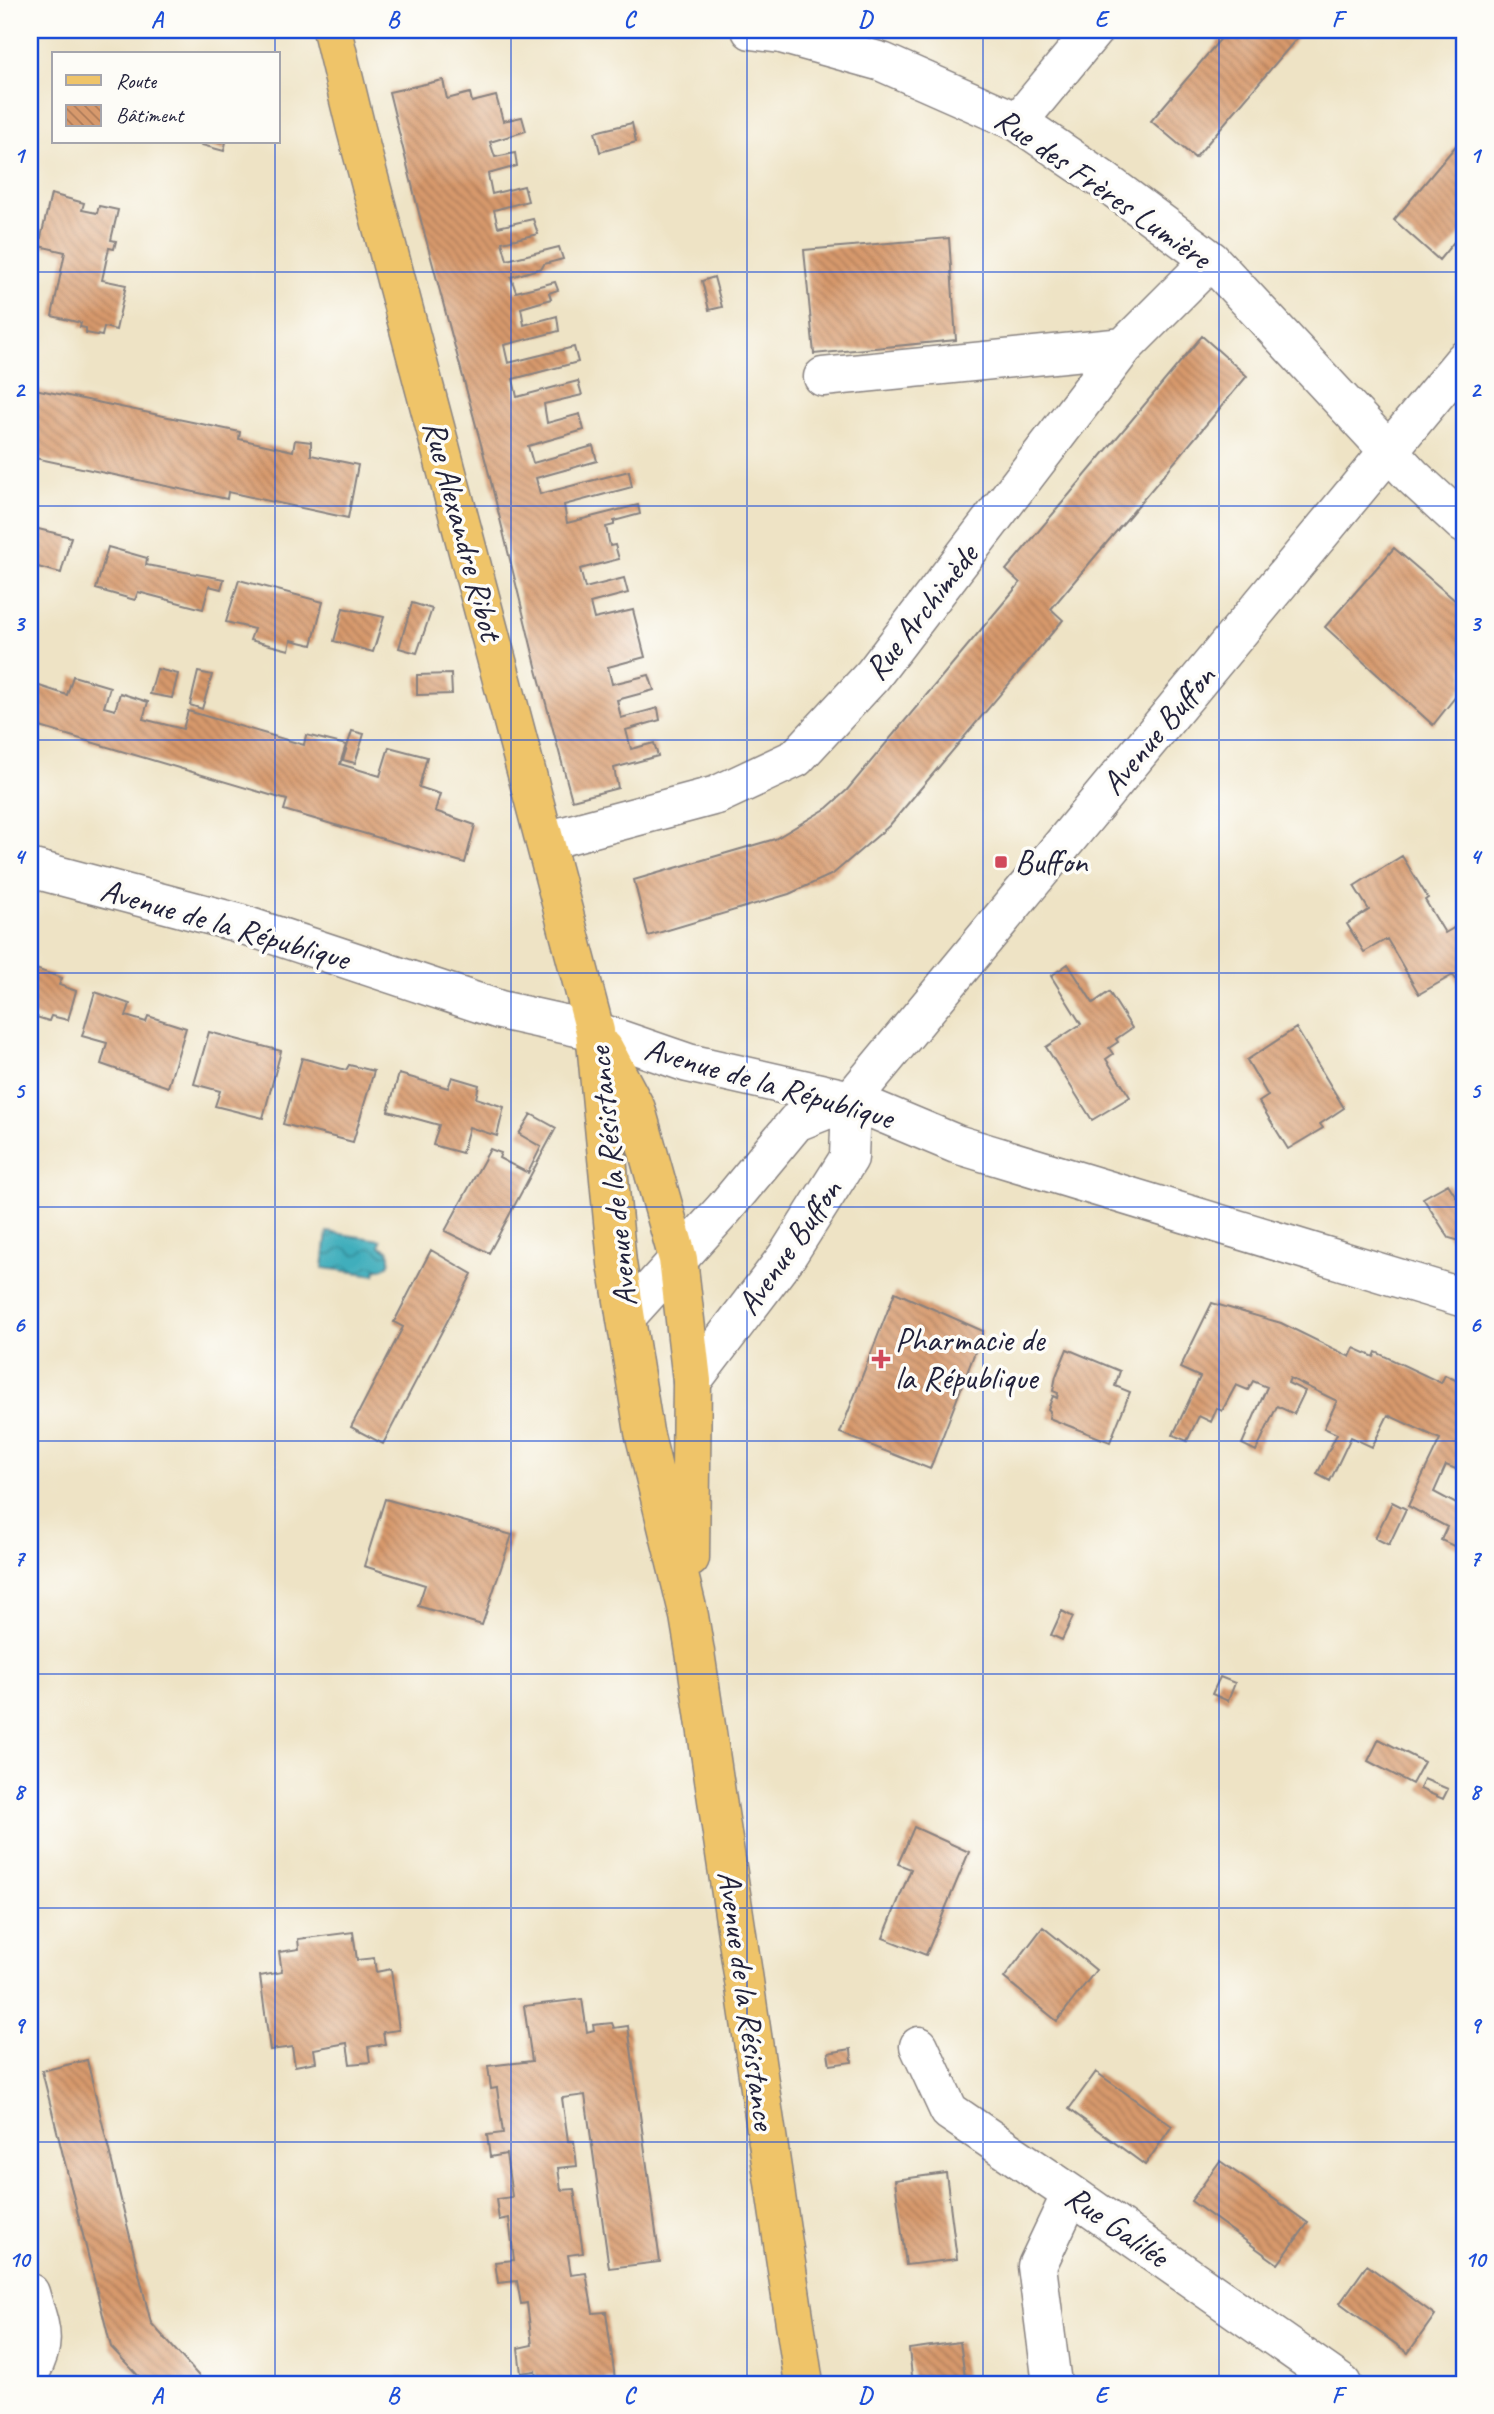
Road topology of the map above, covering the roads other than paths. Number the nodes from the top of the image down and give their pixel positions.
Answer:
1 (332, 30) edge
2 (751, 30) edge
3 (1094, 30) edge
4 (1018, 122) junction
5 (1211, 260) junction
6 (1124, 347) junction
7 (1464, 360) edge
8 (823, 377) dead end
9 (1389, 451) junction
10 (1464, 524) edge
11 (545, 841) junction
12 (30, 868) edge
13 (595, 1031) junction
14 (852, 1100) junction
15 (678, 1259) junction
16 (1464, 1298) edge
17 (626, 1317) junction
18 (692, 1381) junction
19 (689, 1616) junction
20 (919, 2046) dead end
21 (1071, 2193) junction
22 (30, 2293) edge
23 (30, 2373) edge
24 (804, 2384) edge
25 (1052, 2384) edge
26 (1342, 2384) edge

1 - 11 main road, Rue Alexandre Ribot
2 - 4 street, Rue des Frères Lumière
3 - 4 street
4 - 5 street, Rue des Frères Lumière
5 - 6 street, Rue Archimède
5 - 9 street, Rue des Frères Lumière
6 - 8 street
6 - 11 street, Rue Archimède
7 - 9 street, Avenue Buffon
9 - 10 street, Rue des Frères Lumière
9 - 14 street, Avenue Buffon
11 - 13 main road, Rue Alexandre Ribot
12 - 13 street, Avenue de la République
13 - 14 street, Avenue de la République
13 - 15 main road, Avenue de la Résistance
13 - 17 main road, Avenue de la Résistance
14 - 15 street, Avenue Buffon
14 - 16 street, Avenue de la République
14 - 18 street, Avenue Buffon
15 - 17 street, Avenue Buffon
15 - 18 main road, Avenue de la Résistance
17 - 19 main road, Avenue de la Résistance
18 - 19 main road, Avenue de la Résistance
19 - 24 main road, Avenue de la Résistance
20 - 21 street, Rue Galilée
21 - 25 street
21 - 26 street, Rue Galilée
22 - 23 street

